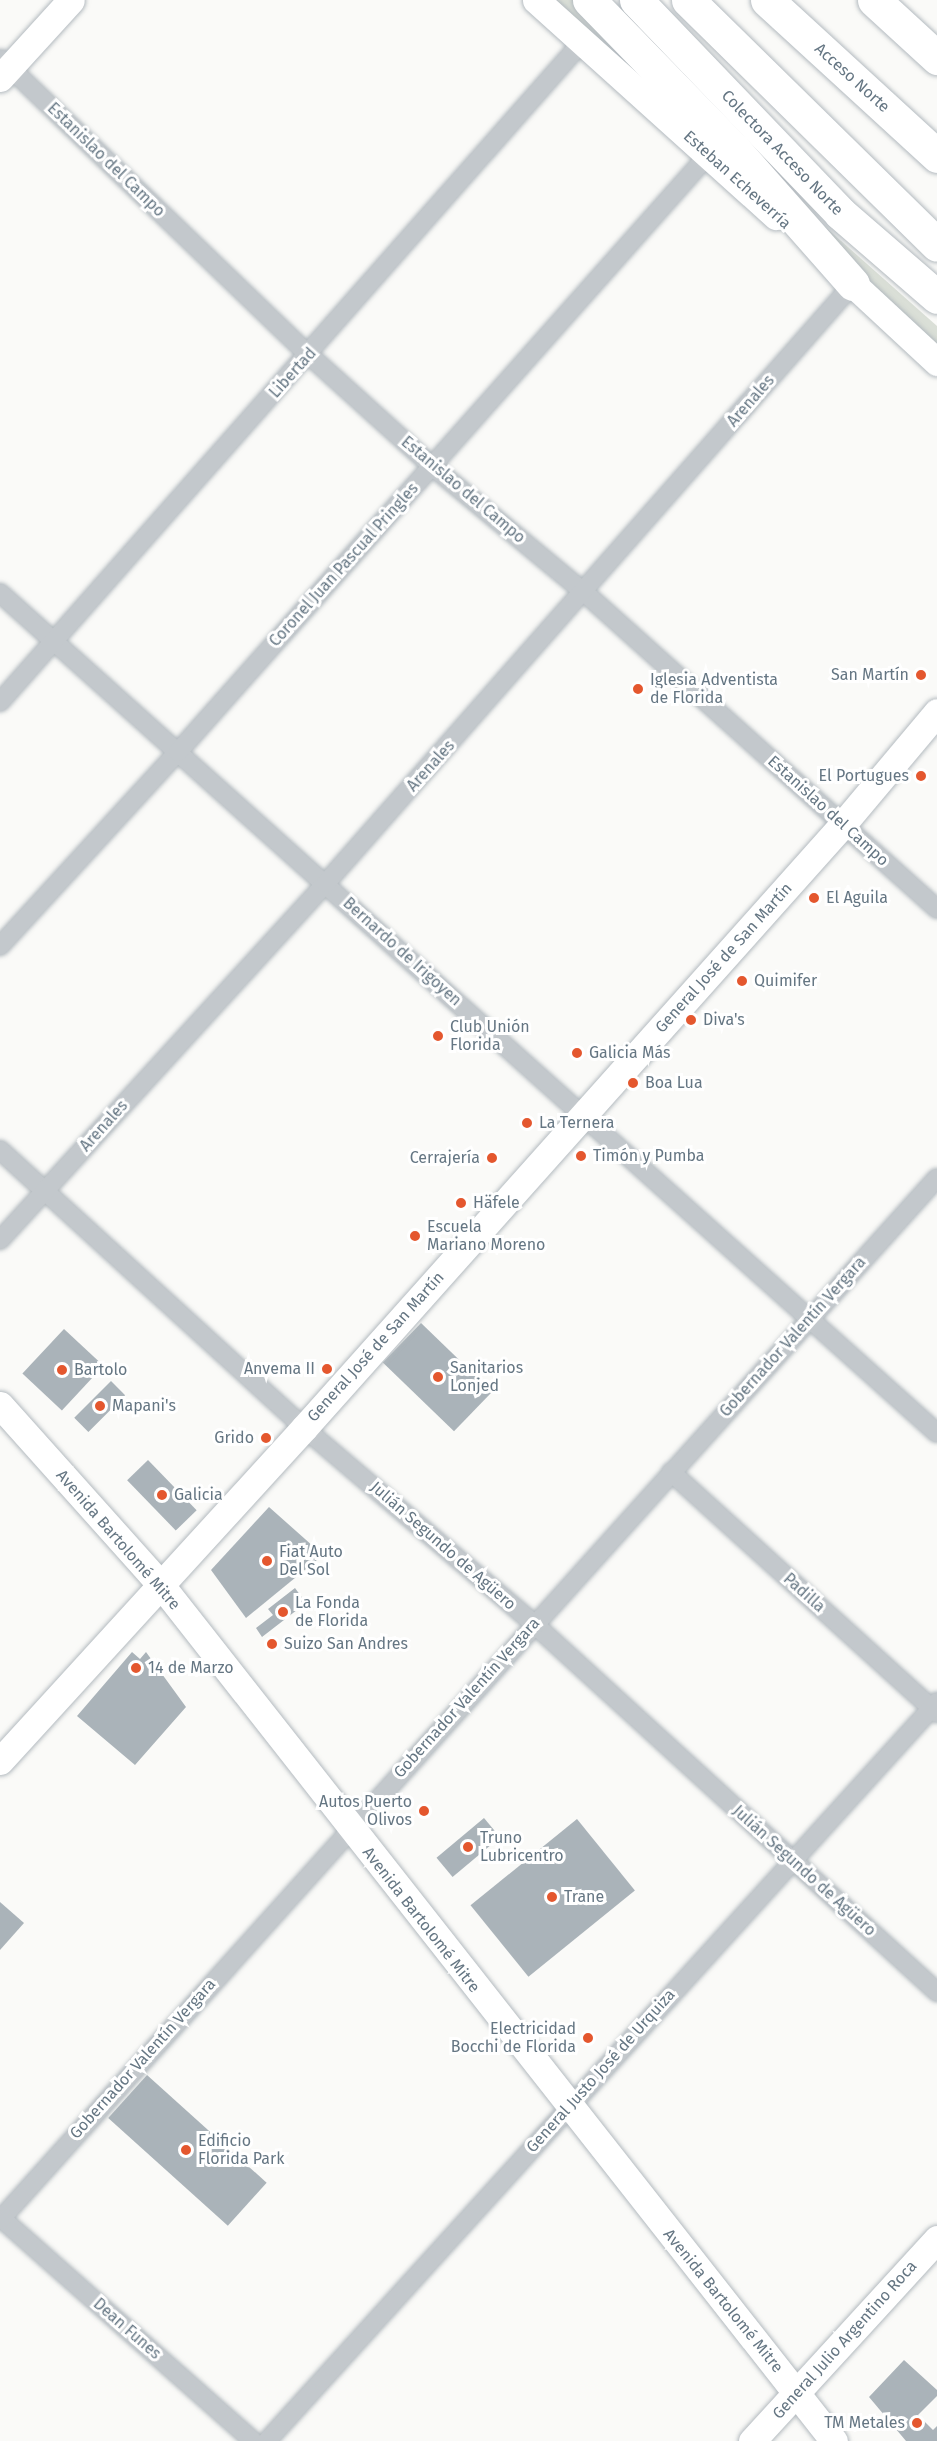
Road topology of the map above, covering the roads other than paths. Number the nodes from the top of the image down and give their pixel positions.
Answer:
1 (70, 0) edge
2 (536, 0) edge
3 (589, 0) edge
4 (636, 0) edge
5 (688, 0) edge
6 (767, 0) edge
7 (874, 0) edge
8 (583, 41) junction
9 (937, 58) edge
10 (3, 68) edge
11 (708, 155) junction
12 (937, 156) edge
13 (937, 245) edge
14 (853, 284) junction
15 (937, 297) edge
16 (309, 355) junction
17 (937, 362) edge
18 (432, 466) junction
19 (0, 593) edge
20 (585, 593) junction
21 (54, 641) junction
22 (0, 702) edge
23 (937, 712) edge
24 (178, 752) junction
25 (843, 824) junction
26 (326, 883) junction
27 (937, 909) edge
28 (0, 946) edge
29 (582, 1116) junction
30 (0, 1150) edge
31 (937, 1178) edge
32 (45, 1192) junction
33 (0, 1240) edge
34 (809, 1318) junction
35 (0, 1406) edge
36 (304, 1428) junction
37 (937, 1433) edge
38 (671, 1472) junction
39 (161, 1585) junction
40 (534, 1624) junction
41 (935, 1708) edge
42 (0, 1761) edge
43 (349, 1828) junction
44 (793, 1861) junction
45 (937, 1992) edge
46 (568, 2106) junction
47 (0, 2219) edge
48 (937, 2239) edge
49 (796, 2393) junction
50 (253, 2441) edge
51 (267, 2441) edge
52 (752, 2441) edge
53 (834, 2441) edge

1 - 10 street
2 - 8 street, Esteban Echeverría
3 - 14 highway
4 - 15 highway, Colectora Acceso Norte
5 - 13 highway
6 - 12 highway, Acceso Norte
7 - 9 highway
8 - 11 street, Esteban Echeverría
8 - 16 street, Libertad
10 - 16 street, Estanislao del Campo
11 - 14 street, Esteban Echeverría
11 - 18 street, Coronel Juan Pascual Pringles
14 - 17 street, Esteban Echeverría
14 - 20 street, Arenales
16 - 18 street, Estanislao del Campo
16 - 21 street, Libertad
18 - 20 street, Estanislao del Campo
18 - 24 street, Coronel Juan Pascual Pringles
19 - 21 street, Bernardo de Irigoyen
20 - 25 street, Estanislao del Campo
20 - 26 street, Arenales
21 - 22 street, Libertad
21 - 24 street, Bernardo de Irigoyen
23 - 25 street, General José de San Martín
24 - 26 street, Bernardo de Irigoyen
24 - 28 street, Coronel Juan Pascual Pringles
25 - 27 street, Estanislao del Campo
25 - 29 street, General José de San Martín
26 - 29 street, Bernardo de Irigoyen
26 - 32 street, Arenales
29 - 34 street, Bernardo de Irigoyen
29 - 36 street, General José de San Martín
30 - 32 street, Julián Segundo de Agüero
31 - 34 street, Gobernador Valentín Vergara
32 - 33 street, Arenales
32 - 36 street, Julián Segundo de Agüero
34 - 37 street, Bernardo de Irigoyen
34 - 38 street, Gobernador Valentín Vergara
35 - 39 street, Avenida Bartolomé Mitre
36 - 39 street, General José de San Martín
36 - 40 street, Julián Segundo de Agüero
38 - 40 street, Gobernador Valentín Vergara
38 - 41 street, Padilla
39 - 42 street, General José de San Martín
39 - 43 street, Avenida Bartolomé Mitre
40 - 43 street, Gobernador Valentín Vergara
40 - 44 street, Julián Segundo de Agüero
41 - 44 street, General Justo José de Urquiza
43 - 46 street, Avenida Bartolomé Mitre
43 - 47 street, Gobernador Valentín Vergara
44 - 45 street, Julián Segundo de Agüero
44 - 46 street, General Justo José de Urquiza
46 - 49 street, Avenida Bartolomé Mitre
46 - 51 street, General Justo José de Urquiza
47 - 50 street, Dean Funes
48 - 49 street, General Julio Argentino Roca
49 - 52 street, General Julio Argentino Roca
49 - 53 street, Avenida Bartolomé Mitre

